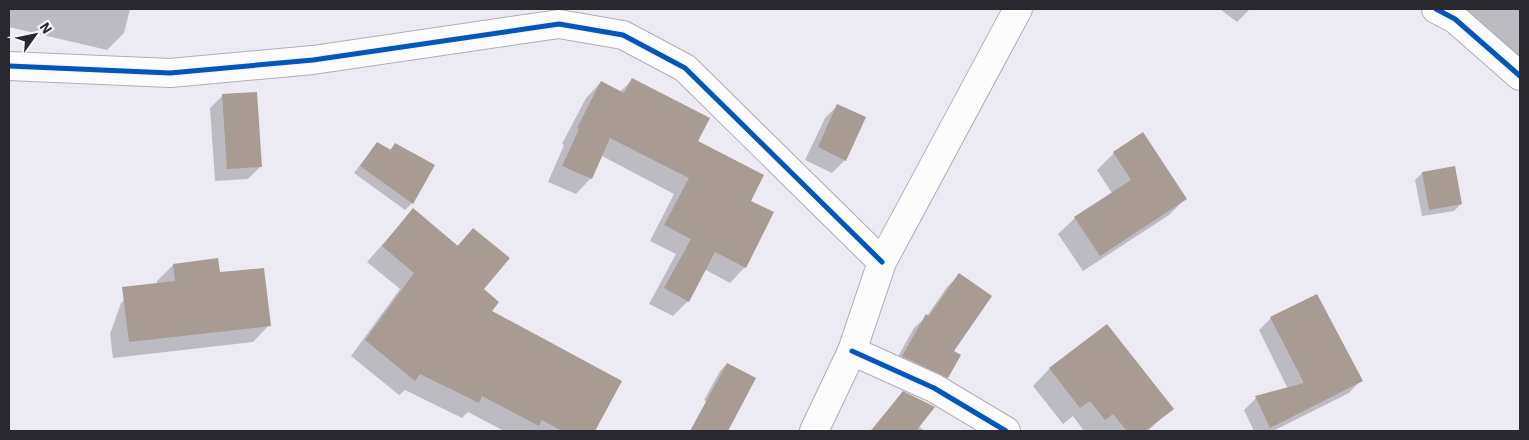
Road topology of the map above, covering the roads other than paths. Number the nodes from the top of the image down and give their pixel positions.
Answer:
1 (1018, 9) edge
2 (1436, 9) edge
3 (559, 16) edge
4 (9, 66) edge
5 (1520, 76) edge
6 (882, 262) junction
7 (852, 351) junction
8 (814, 431) edge
9 (1006, 431) edge

1 - 6 street
2 - 5 street
3 - 4 street
3 - 6 street
6 - 7 street
7 - 8 street
7 - 9 street

